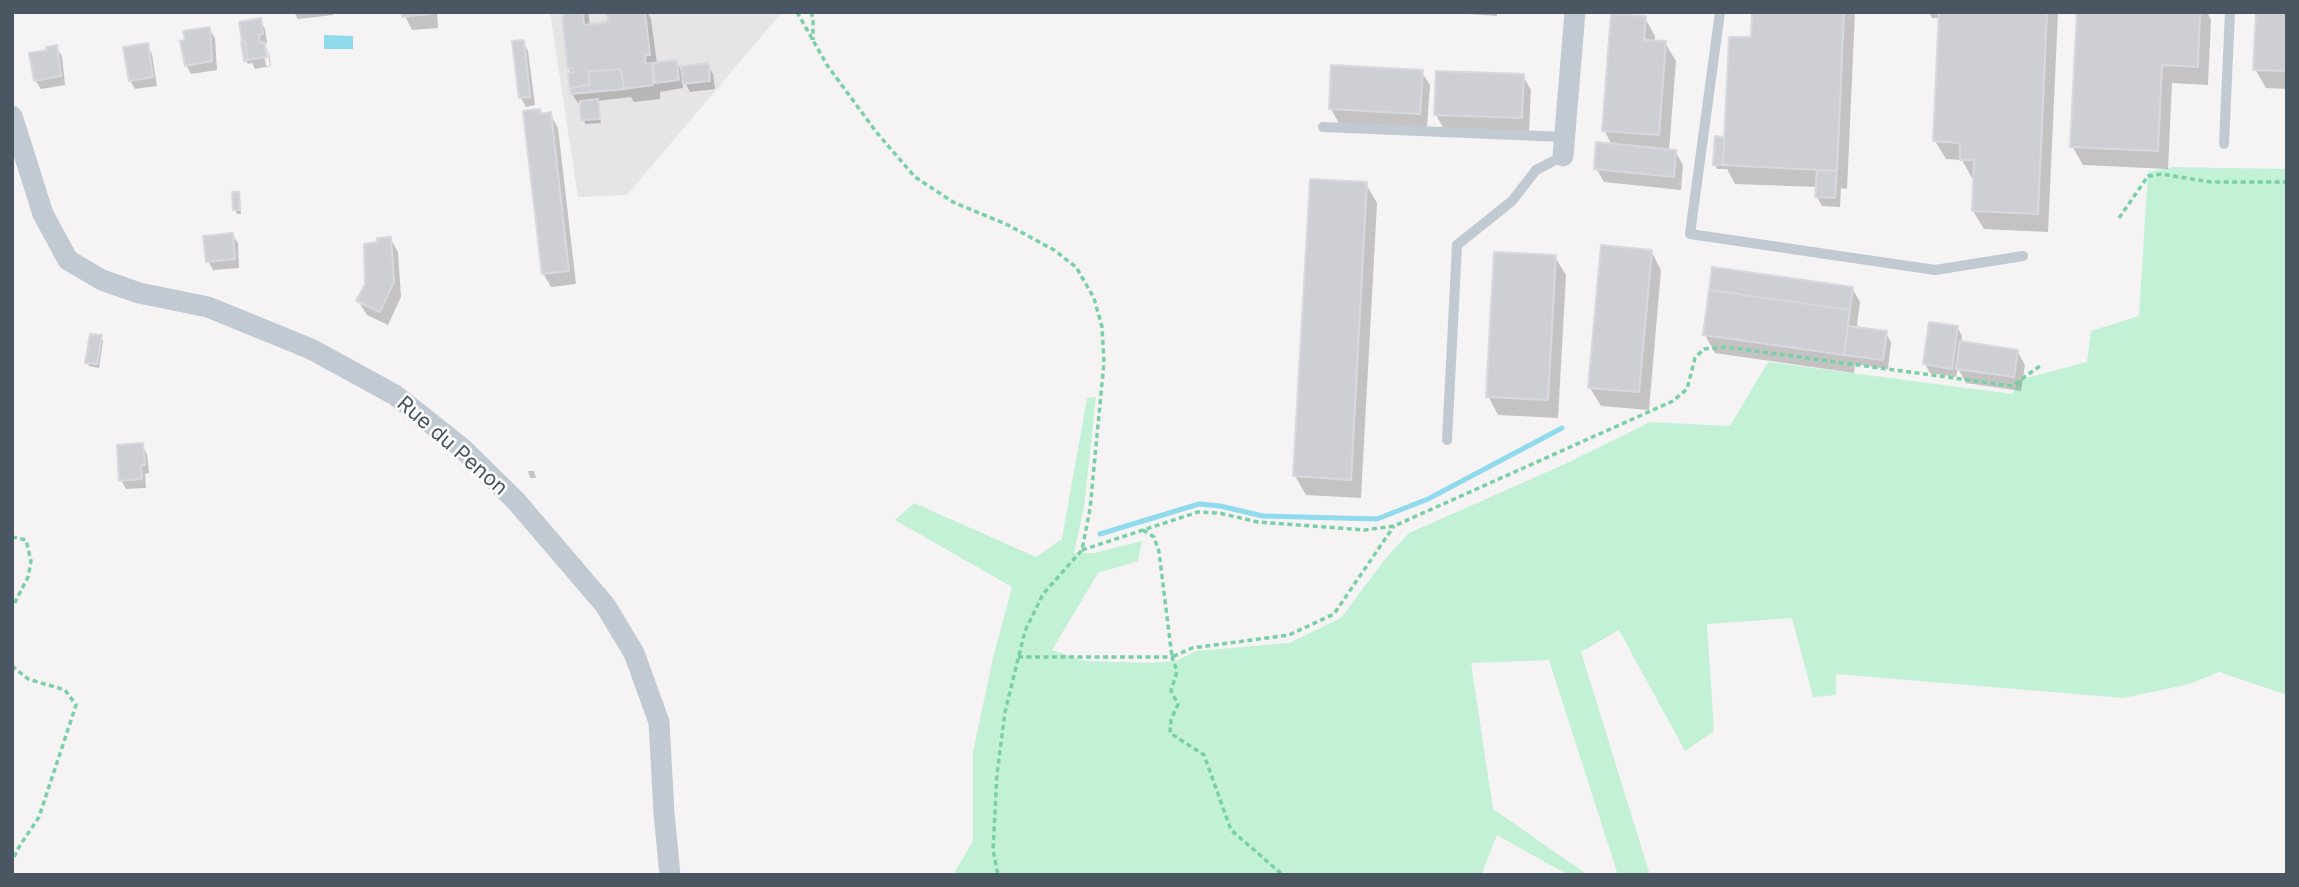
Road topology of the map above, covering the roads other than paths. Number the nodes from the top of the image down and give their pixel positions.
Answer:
1 (1575, 12) edge
2 (1720, 12) edge
3 (2230, 12) edge
4 (12, 116) edge
5 (1323, 127) dead end
6 (2224, 145) dead end
7 (1564, 146) junction
8 (2023, 256) dead end
9 (1447, 440) dead end
10 (670, 875) edge

1 - 7 street
2 - 8 lane
3 - 6 lane
4 - 10 street, Rue du Penon
5 - 7 lane
7 - 9 lane

